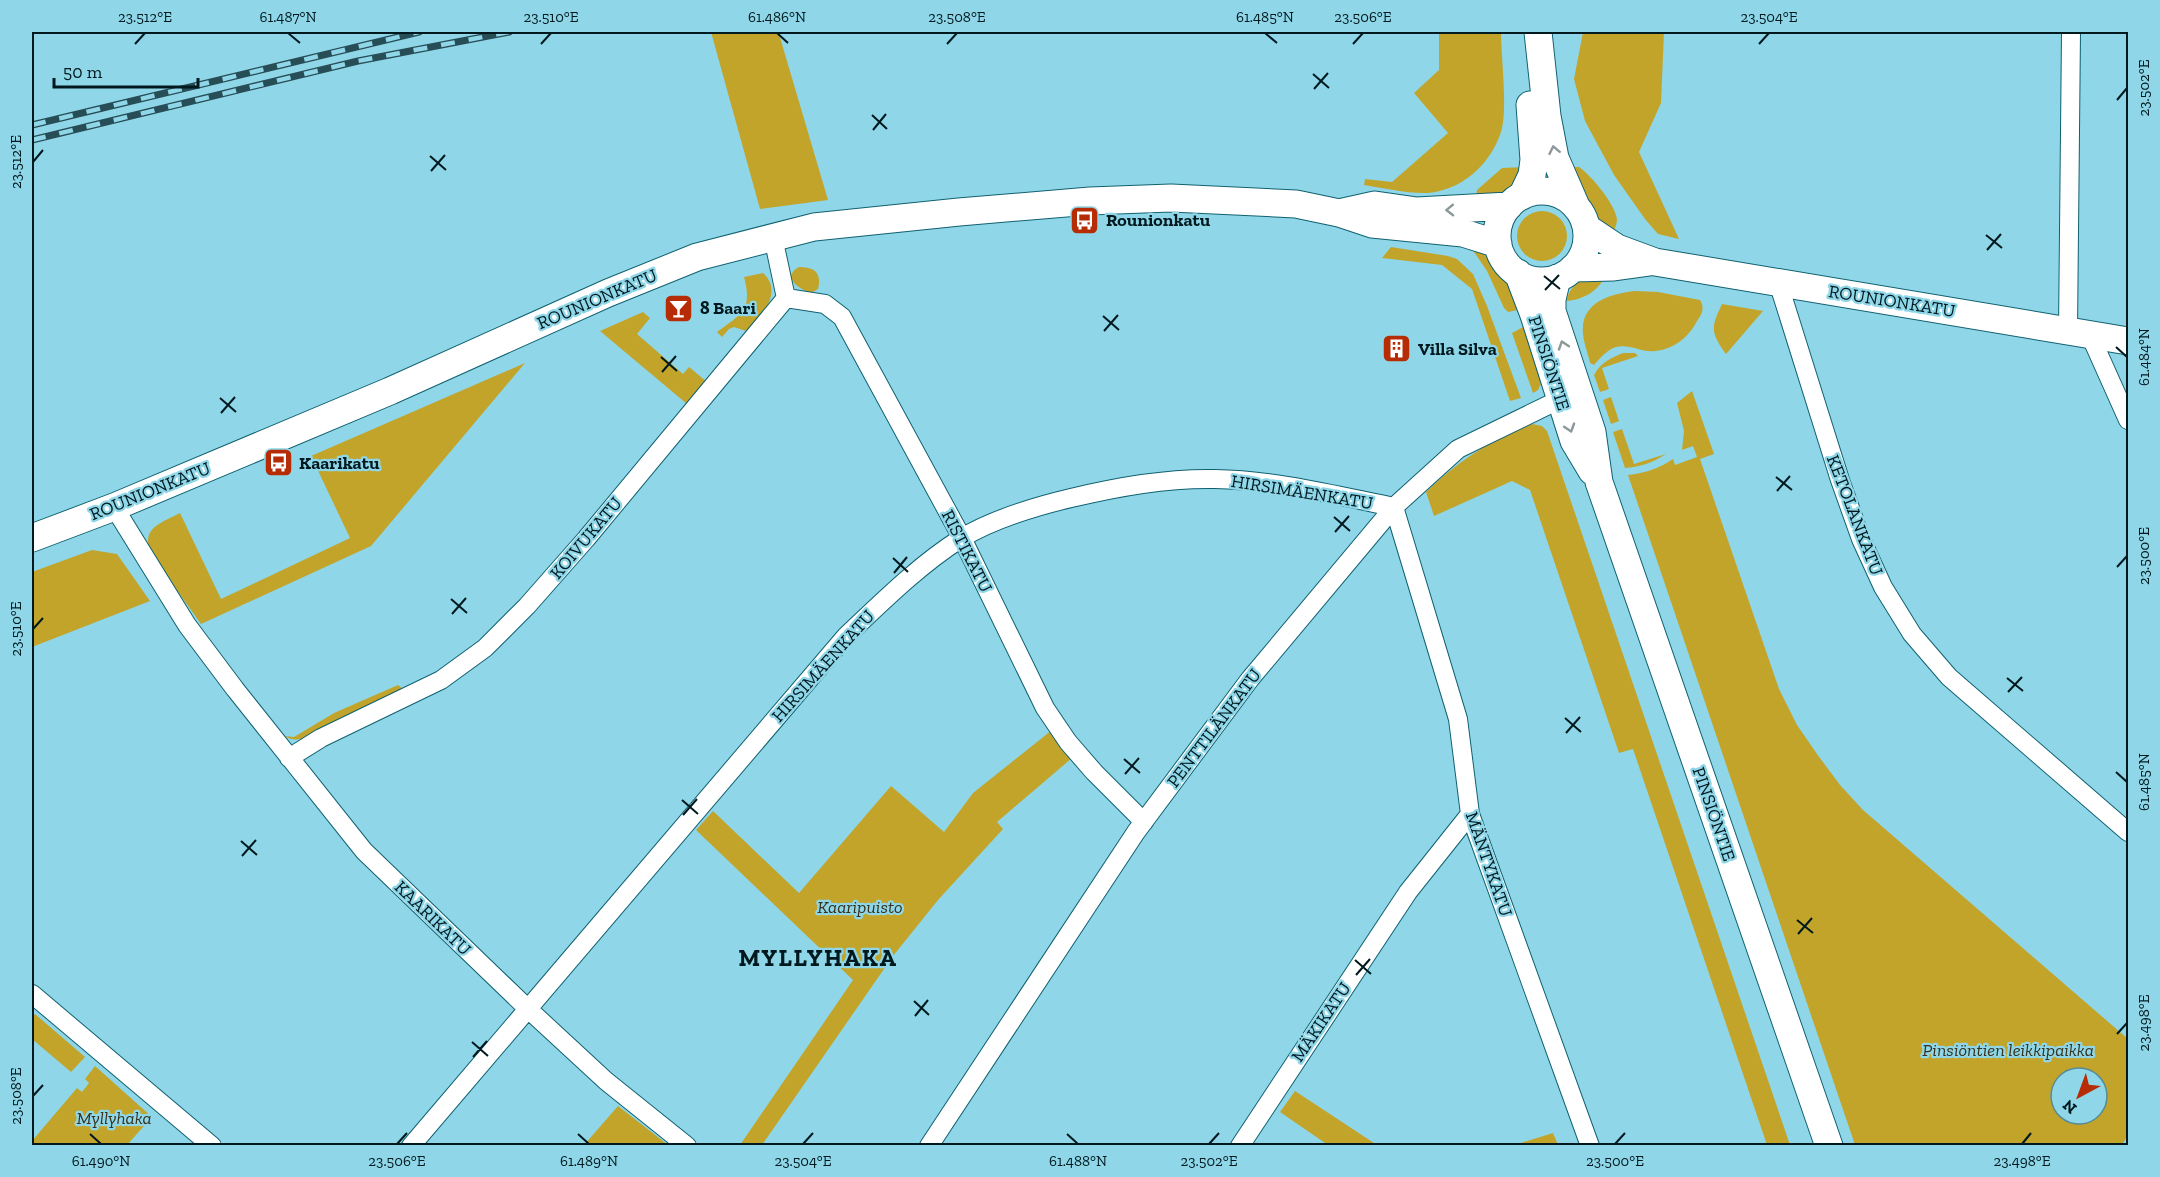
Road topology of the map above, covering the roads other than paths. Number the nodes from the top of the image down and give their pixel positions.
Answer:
1 (1525, 32) edge
2 (1538, 32) edge
3 (2071, 32) edge
4 (1515, 201) junction
5 (1575, 204) junction
6 (1339, 213) junction
7 (1587, 228) junction
8 (773, 237) junction
9 (1498, 244) junction
10 (1654, 262) junction
11 (1518, 273) junction
12 (1565, 273) junction
13 (1778, 282) junction
14 (786, 298) junction
15 (2079, 333) junction
16 (2128, 340) edge
17 (1569, 395) junction
18 (2128, 420) edge
19 (114, 507) junction
20 (1394, 507) junction
21 (32, 538) edge
22 (962, 538) junction
23 (289, 758) junction
24 (1470, 814) junction
25 (1144, 822) junction
26 (2128, 832) edge
27 (32, 994) edge
28 (527, 1008) junction
29 (212, 1146) edge
30 (411, 1146) edge
31 (687, 1146) edge
32 (928, 1146) edge
33 (1240, 1146) edge
34 (1590, 1146) edge
35 (1829, 1146) edge

1 - 4 main road
5 -> 2 main road
3 - 15 street
4 - 5 main road
4 -> 6 main road, ROUNIONKATU
4 - 9 main road
5 - 7 main road
6 - 8 main road, ROUNIONKATU
6 - 9 main road, ROUNIONKATU
7 - 10 main road, ROUNIONKATU
7 - 12 main road
8 - 14 street
8 - 19 main road, ROUNIONKATU
9 - 11 main road
10 - 12 main road, ROUNIONKATU
10 - 13 main road, ROUNIONKATU
11 - 12 main road
11 - 17 main road, PINSIÖNTIE
17 -> 12 main road, PINSIÖNTIE
13 - 15 main road, ROUNIONKATU
13 - 26 street, KETOLANKATU
14 - 22 street, RISTIKATU
14 - 23 street, KOIVUKATU
15 - 16 main road, ROUNIONKATU
15 - 18 street
17 - 20 street, PENTTILÄNKATU
17 - 35 main road, PINSIÖNTIE
19 - 21 main road, ROUNIONKATU
19 - 23 street, KAARIKATU
20 - 22 street, HIRSIMÄENKATU
20 - 24 street, MÄNTYKATU
20 - 25 street, PENTTILÄNKATU
22 - 25 street, RISTIKATU
22 - 28 street, HIRSIMÄENKATU
23 - 28 street, KAARIKATU
24 - 33 street, MÄKIKATU
24 - 34 street, MÄNTYKATU
25 - 32 street, PENTTILÄNKATU
27 - 29 street
28 - 30 street, HIRSIMÄENKATU
28 - 31 street, KAARIKATU

